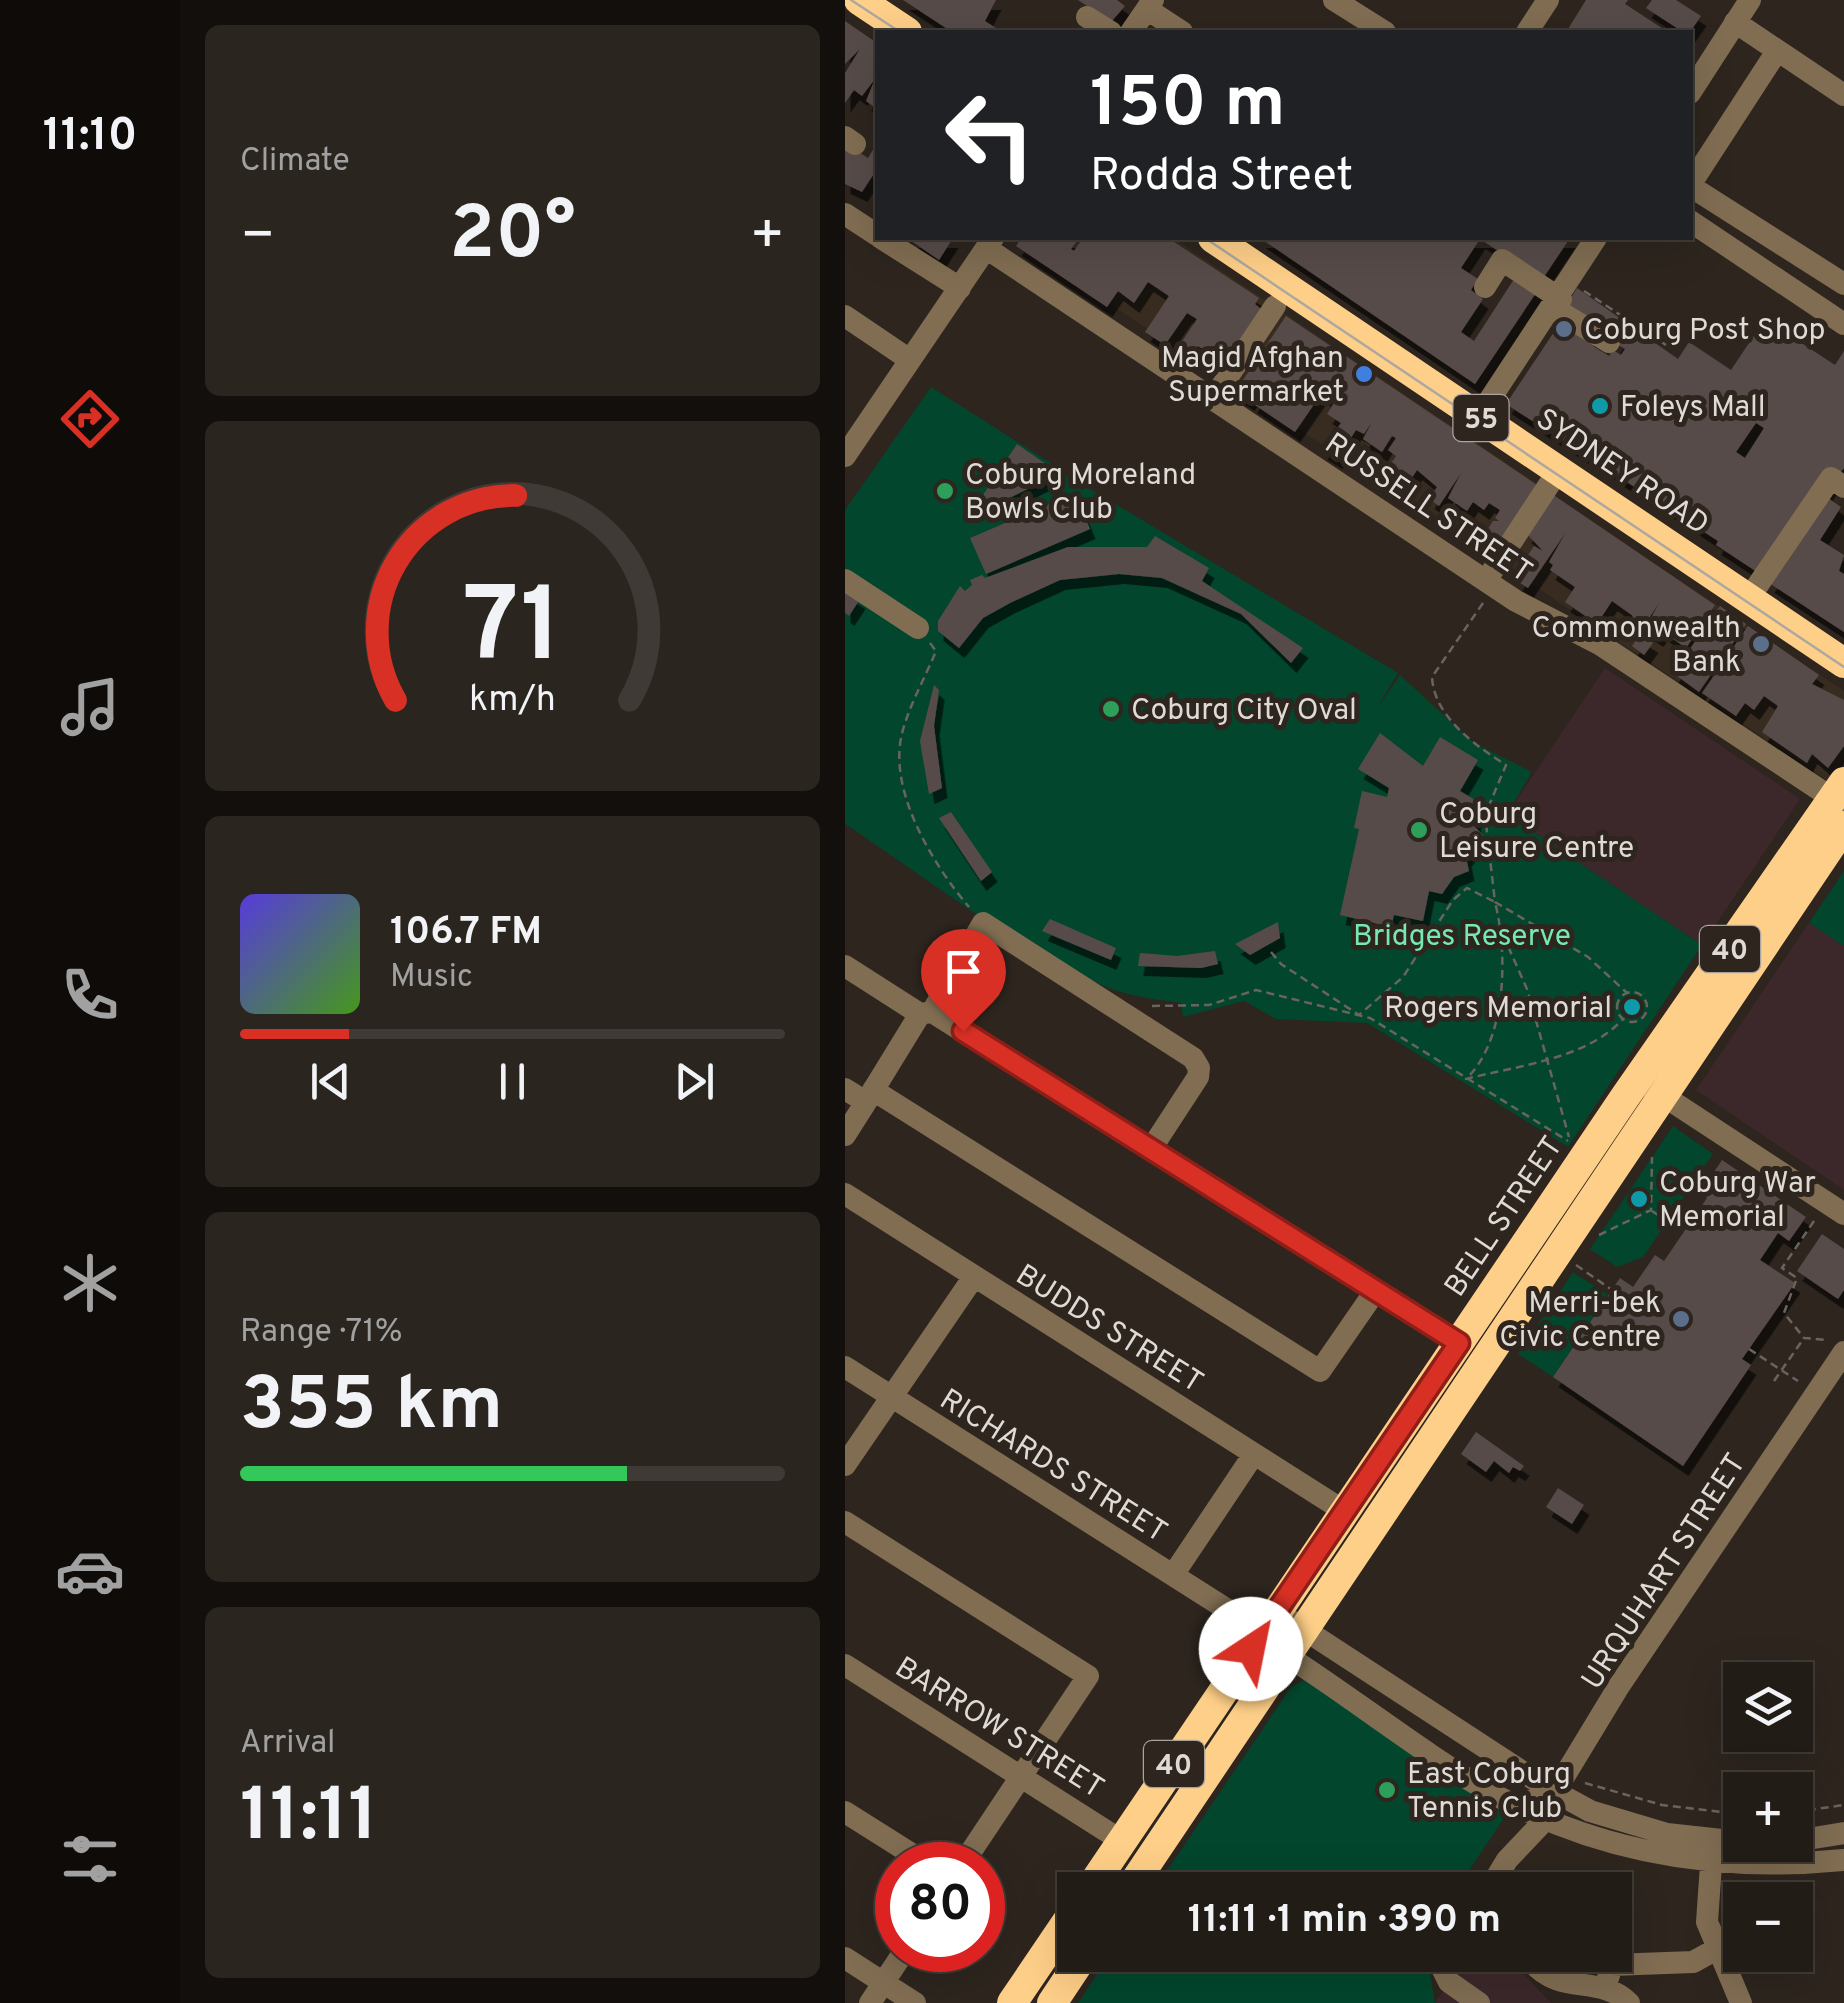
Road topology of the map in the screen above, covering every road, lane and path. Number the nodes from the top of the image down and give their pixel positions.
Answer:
1 (859, 0) edge
2 (1335, 0) edge
3 (1548, 0) edge
4 (1750, 0) edge
5 (1150, 4) edge
6 (1087, 17) dead end
7 (1735, 22) junction
8 (904, 30) edge
9 (1108, 30) edge
10 (1132, 30) edge
11 (1181, 30) edge
12 (1382, 30) edge
13 (1528, 30) edge
14 (1777, 51) junction
15 (1693, 87) edge
16 (1844, 96) edge
17 (1693, 180) edge
18 (1693, 187) edge
19 (845, 214) edge
20 (1738, 217) junction
21 (1693, 223) edge
22 (875, 233) edge
23 (885, 240) edge
24 (1216, 240) edge
25 (1595, 240) edge
26 (1721, 242) junction
27 (990, 243) edge
28 (1844, 284) edge
29 (1579, 287) dead end
30 (960, 288) junction
31 (1485, 288) dead end
32 (1556, 296) junction
33 (1275, 306) dead end
34 (845, 316) edge
35 (1843, 323) edge
36 (1609, 342) dead end
37 (1666, 345) dead end
38 (910, 360) junction
39 (1221, 387) dead end
40 (1479, 416) junction
41 (845, 456) edge
42 (1558, 471) junction
43 (1844, 487) edge
44 (1493, 570) dead end
45 (845, 580) edge
46 (1749, 598) junction
47 (1485, 599) dead end
48 (918, 628) joint
49 (1844, 663) edge
50 (1841, 803) edge
51 (1495, 902) junction
52 (983, 924) junction
53 (1503, 933) junction
54 (1271, 952) dead end
55 (1736, 963) junction
56 (845, 966) edge
57 (1627, 993) junction
58 (1138, 1005) dead end
59 (926, 1013) junction
60 (1359, 1015) junction
61 (1645, 1016) junction
62 (1622, 1020) junction
63 (1653, 1021) dead end
64 (1546, 1058) junction
65 (1466, 1079) junction
66 (1638, 1080) junction
67 (845, 1089) edge
68 (870, 1096) junction
69 (1665, 1096) junction
70 (845, 1136) edge
71 (1579, 1149) junction
72 (1151, 1150) junction
73 (1651, 1150) dead end
74 (845, 1194) edge
75 (1651, 1210) junction
76 (1844, 1214) edge
77 (1816, 1218) dead end
78 (1671, 1224) dead end
79 (1592, 1238) dead end
80 (1574, 1264) dead end
81 (973, 1278) junction
82 (1376, 1290) junction
83 (1612, 1290) dead end
84 (1804, 1338) junction
85 (1459, 1343) junction
86 (1837, 1346) edge
87 (1749, 1348) dead end
88 (845, 1368) edge
89 (1782, 1370) junction
90 (1775, 1381) dead end
91 (1816, 1393) junction
92 (891, 1397) junction
93 (1254, 1454) junction
94 (845, 1465) edge
95 (1344, 1511) junction
96 (845, 1522) edge
97 (1173, 1575) junction
98 (1264, 1629) junction
99 (1305, 1630) junction
100 (1288, 1656) junction
101 (845, 1664) edge
102 (1021, 1776) junction
103 (1552, 1791) junction
104 (1512, 1803) junction
105 (1844, 1806) edge
106 (1813, 1810) edge
107 (845, 1812) edge
108 (1723, 1812) edge
109 (1680, 1815) dead end
110 (1545, 1820) junction
111 (1844, 1833) edge
112 (1723, 1835) edge
113 (1813, 1838) edge
114 (1122, 1841) junction
115 (1716, 1841) junction
116 (1723, 1841) edge
117 (893, 1842) edge
118 (977, 1842) edge
119 (1723, 1843) edge
120 (1813, 1858) edge
121 (1507, 1860) junction
122 (1844, 1860) edge
123 (1101, 1872) edge
124 (1141, 1872) edge
125 (1500, 1872) edge
126 (1057, 1937) edge
127 (1715, 1950) junction
128 (845, 1958) edge
129 (890, 1972) edge
130 (1073, 1972) edge
131 (1444, 1972) edge
132 (1542, 1972) edge
133 (883, 1983) junction
134 (1605, 1988) junction
135 (870, 2003) edge
136 (915, 2003) edge
137 (1012, 2003) edge
138 (1052, 2003) edge
139 (1479, 2003) edge
140 (1629, 2003) edge
141 (1741, 2003) edge

1 - 8 highway
2 - 12 street
3 - 13 street
4 - 7 street
5 - 10 street
5 - 11 street
6 - 9 street
7 - 14 street
7 - 15 street
14 - 16 street
14 - 17 street
18 - 20 street
19 - 22 street
20 - 26 street
20 - 28 street
21 - 26 street
23 - 30 street
24 - 40 highway, SYDNEY ROAD / 55
25 - 32 street
26 - 35 street
27 - 30 street
27 - 50 street, RUSSELL STREET
29 - 37 path
30 - 38 street
31 - 32 street
32 - 36 street
32 - 40 street
33 - 39 street
34 - 38 street
38 - 41 street
40 - 42 highway, SYDNEY ROAD / 55
42 - 44 street
42 - 46 highway, SYDNEY ROAD / 55
43 - 46 street
45 - 48 street
46 - 49 highway, SYDNEY ROAD / 55
47 - 51 path
48 - 52 path
50 - 55 highway, BELL STREET / 40
51 - 53 path
51 - 57 path
51 - 60 path
52 - 59 street
52 - 72 street
53 - 64 path
53 - 65 path
54 - 60 path
55 - 66 highway, BELL STREET / 40
55 - 69 highway, BELL STREET / 40
56 - 59 street
57 - 61 path
57 - 62 path
58 - 60 path
59 - 68 street
59 - 72 street
60 - 65 path
61 - 62 path
61 - 63 path
62 - 64 path
64 - 65 path
64 - 71 path
65 - 71 path
66 - 69 street
66 - 71 highway, BELL STREET / 40
67 - 68 street
68 - 70 street
68 - 82 street
69 - 76 street
69 - 99 highway, BELL STREET / 40
71 - 85 highway, BELL STREET / 40
72 - 82 street
73 - 75 path
74 - 81 street, BUDDS STREET
75 - 78 path
75 - 79 path
77 - 84 path
80 - 83 path
81 - 92 street
81 - 93 street, BUDDS STREET
82 - 85 street
84 - 86 path
84 - 89 path
85 - 95 highway, BELL STREET / 40
86 - 91 street, URQUHART STREET
87 - 89 path
88 - 92 street, RICHARDS STREET
89 - 90 path
89 - 91 path
91 - 103 street, URQUHART STREET
92 - 94 street
92 - 97 street, RICHARDS STREET
93 - 95 street, BUDDS STREET
93 - 97 street
95 - 98 highway, BELL STREET / 40
96 - 102 street
97 - 98 street, RICHARDS STREET
98 - 99 street
98 - 100 street
98 - 114 highway, BELL STREET / 40
99 - 100 highway, BELL STREET / 40
99 - 103 street
100 - 104 street
100 - 124 highway, BELL STREET / 40
101 - 102 street, BARROW STREET
102 - 114 street, BARROW STREET
102 - 118 street
103 - 104 street
103 - 115 street
104 - 110 street
104 - 121 street
105 - 106 path
107 - 117 street
108 - 109 path
110 - 115 street
110 - 121 street
111 - 113 street
112 - 115 path
114 - 123 highway, BELL STREET / 40
115 - 116 street
115 - 119 street
115 - 127 street
120 - 122 street
121 - 125 street
126 - 137 highway
127 - 134 street
127 - 141 street
128 - 133 street
129 - 133 street
130 - 138 highway
131 - 139 street
132 - 134 street
133 - 135 street
133 - 136 street
134 - 140 street

